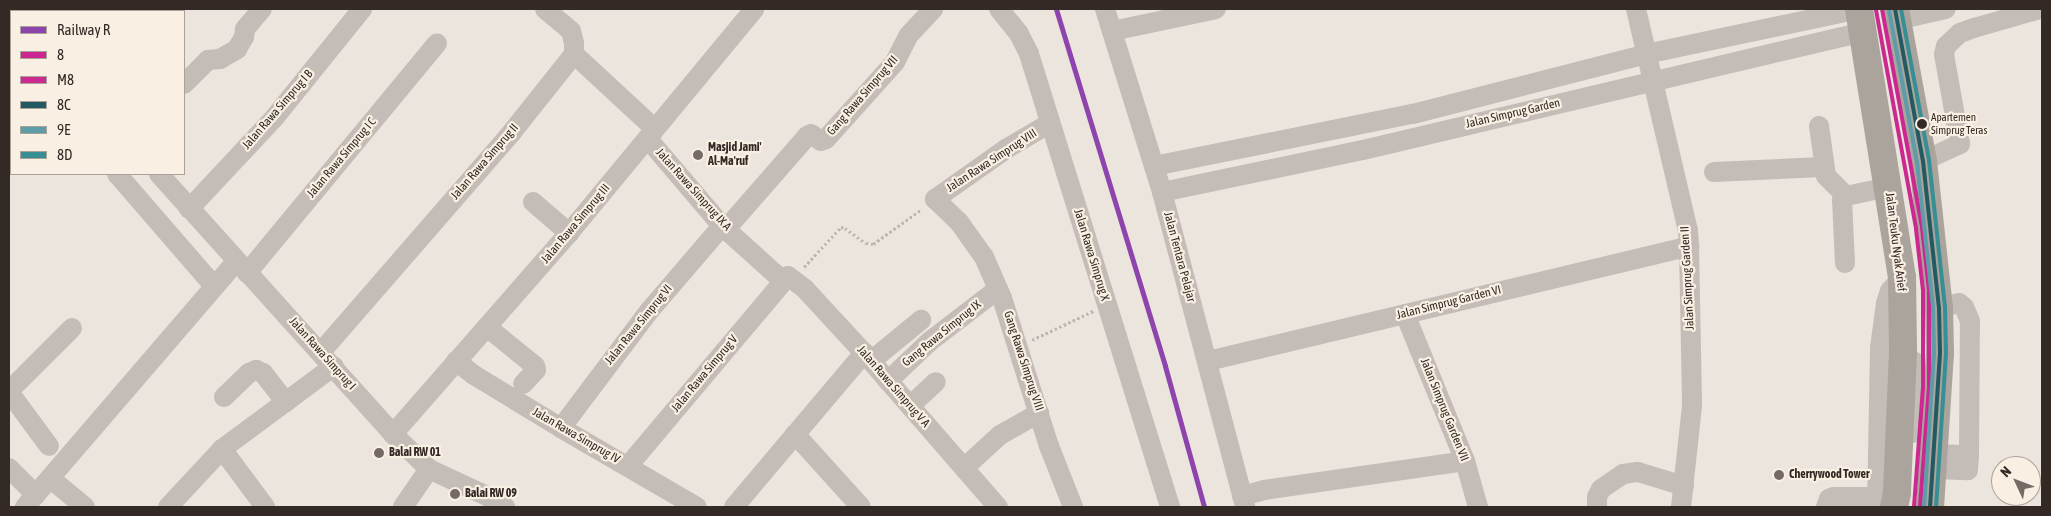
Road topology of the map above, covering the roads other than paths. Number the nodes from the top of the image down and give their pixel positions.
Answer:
1 (262, 9) edge
2 (362, 9) edge
3 (544, 9) edge
4 (754, 9) edge
5 (933, 9) edge
6 (999, 9) edge
7 (1105, 9) edge
8 (1216, 9) edge
9 (1636, 9) edge
10 (1946, 9) edge
11 (2040, 9) edge
12 (1892, 12) edge
13 (1863, 15) edge
14 (1112, 31) junction
15 (437, 43) dead end
16 (574, 54) junction
17 (1646, 54) junction
18 (1652, 81) junction
19 (185, 83) edge
20 (1413, 114) junction
21 (1050, 123) junction
22 (1358, 125) junction
23 (1819, 126) dead end
24 (651, 134) junction
25 (1417, 137) junction
26 (1363, 150) junction
27 (1923, 161) junction
28 (1154, 166) junction
29 (1823, 167) junction
30 (1714, 172) dead end
31 (118, 175) edge
32 (160, 175) edge
33 (1888, 187) junction
34 (1162, 192) junction
35 (1846, 196) junction
36 (935, 199) joint
37 (533, 202) dead end
38 (189, 209) junction
39 (724, 227) junction
40 (569, 233) junction
41 (1689, 246) junction
42 (1845, 262) dead end
43 (242, 268) junction
44 (788, 280) junction
45 (214, 286) junction
46 (998, 289) junction
47 (1952, 307) junction
48 (1404, 314) junction
49 (921, 320) dead end
50 (487, 327) junction
51 (72, 328) dead end
52 (867, 357) junction
53 (328, 359) junction
54 (456, 361) junction
55 (1208, 361) junction
56 (888, 381) junction
57 (936, 382) dead end
58 (523, 384) dead end
59 (9, 392) edge
60 (224, 397) dead end
61 (286, 402) junction
62 (910, 406) junction
63 (1039, 413) junction
64 (561, 428) junction
65 (393, 434) junction
66 (795, 434) junction
67 (48, 446) dead end
68 (222, 449) junction
69 (1465, 461) junction
70 (1934, 462) junction
71 (628, 466) junction
72 (9, 468) edge
73 (964, 468) junction
74 (429, 469) junction
75 (51, 479) junction
76 (1684, 486) junction
77 (31, 501) edge
78 (1243, 502) edge
79 (1880, 502) edge
80 (85, 507) edge
81 (168, 507) edge
82 (265, 507) edge
83 (403, 507) edge
84 (505, 507) edge
85 (697, 507) edge
86 (734, 507) edge
87 (861, 507) edge
88 (998, 507) edge
89 (1072, 507) edge
90 (1170, 507) edge
91 (1478, 507) edge
92 (1597, 507) edge
93 (1681, 507) edge
94 (1826, 507) edge
95 (1906, 507) edge
96 (1920, 507) edge
97 (1930, 507) edge

1 - 19 street
2 - 38 street, Jalan Rawa Simprug I B
3 - 16 street
4 - 24 street, Jalan Rawa Simprug III
5 - 39 street, Gang Rawa Simprug VII
6 - 21 street, Jalan Rawa Simprug X
7 - 14 street, Jalan Tentara Pelajar
8 - 14 street
9 - 17 street
10 - 12 street
11 - 27 street
12 - 27 highway
12 - 96 street
13 - 17 street, Jalan Simprug Garden
13 - 18 street, Jalan Simprug Garden
13 - 33 highway, Jalan Teuku Nyak Arief
13 - 95 street
14 - 28 street, Jalan Tentara Pelajar
15 - 43 street, Jalan Rawa Simprug I C
16 - 24 street
16 - 53 street, Jalan Rawa Simprug II
17 - 18 street, Jalan Simprug Garden II
17 - 20 street, Jalan Simprug Garden
18 - 25 street, Jalan Simprug Garden
18 - 41 street, Jalan Simprug Garden II
20 - 22 street, Jalan Simprug Garden
20 - 25 street
21 - 36 street, Jalan Rawa Simprug VIII
21 - 90 street, Jalan Rawa Simprug X
22 - 26 street
22 - 28 street, Jalan Simprug Garden
23 - 29 street
24 - 39 street, Jalan Rawa Simprug IX A
24 - 40 street, Jalan Rawa Simprug III
25 - 26 street, Jalan Simprug Garden
26 - 34 street, Jalan Simprug Garden
27 - 47 highway
28 - 34 street, Jalan Tentara Pelajar
29 - 30 street
29 - 35 street
31 - 45 street
32 - 38 street, Jalan Rawa Simprug I
33 - 35 street
33 - 79 highway, Jalan Teuku Nyak Arief
34 - 55 street, Jalan Tentara Pelajar
35 - 42 street
36 - 46 street, Gang Rawa Simprug VIII
37 - 40 street
38 - 43 street, Jalan Rawa Simprug I
39 - 44 street, Jalan Rawa Simprug IX A
39 - 64 street, Jalan Rawa Simprug VI
40 - 50 street, Jalan Rawa Simprug III
41 - 48 street, Jalan Simprug Garden VI
41 - 76 street, Jalan Simprug Garden II
43 - 45 street, Jalan Rawa Simprug I C
43 - 53 street, Jalan Rawa Simprug I
44 - 52 street, Jalan Rawa Simprug V A
44 - 71 street, Jalan Rawa Simprug V
45 - 75 street, Jalan Rawa Simprug I C
46 - 56 street, Gang Rawa Simprug IX
46 - 63 street, Gang Rawa Simprug VIII
47 - 70 highway
47 - 70 street
48 - 55 street, Jalan Simprug Garden VI
48 - 69 street, Jalan Simprug Garden VII
49 - 52 street
50 - 54 street, Jalan Rawa Simprug III
50 - 58 street
51 - 59 street
52 - 56 street, Jalan Rawa Simprug V A
52 - 66 street
53 - 61 street, Jalan Rawa Simprug II
53 - 65 street, Jalan Rawa Simprug I
54 - 64 street, Jalan Rawa Simprug IV
54 - 65 street, Jalan Rawa Simprug III
55 - 78 street, Jalan Tentara Pelajar
56 - 62 street, Jalan Rawa Simprug V A
57 - 62 street
59 - 67 street
60 - 61 street
61 - 68 street, Jalan Rawa Simprug II
62 - 73 street, Jalan Rawa Simprug V A
63 - 73 street
63 - 89 street, Gang Rawa Simprug VIII
64 - 71 street, Jalan Rawa Simprug IV
65 - 74 street, Jalan Rawa Simprug I
66 - 86 street
66 - 87 street
68 - 81 street, Jalan Rawa Simprug II
68 - 82 street
69 - 78 street
69 - 91 street, Jalan Simprug Garden VII
70 - 97 highway
71 - 85 street, Jalan Rawa Simprug IV
72 - 77 street
73 - 88 street, Jalan Rawa Simprug V A
74 - 83 street
74 - 84 street, Jalan Rawa Simprug I
75 - 77 street, Jalan Rawa Simprug I C
75 - 80 street
76 - 92 street
76 - 93 street, Jalan Simprug Garden II
79 - 94 street

